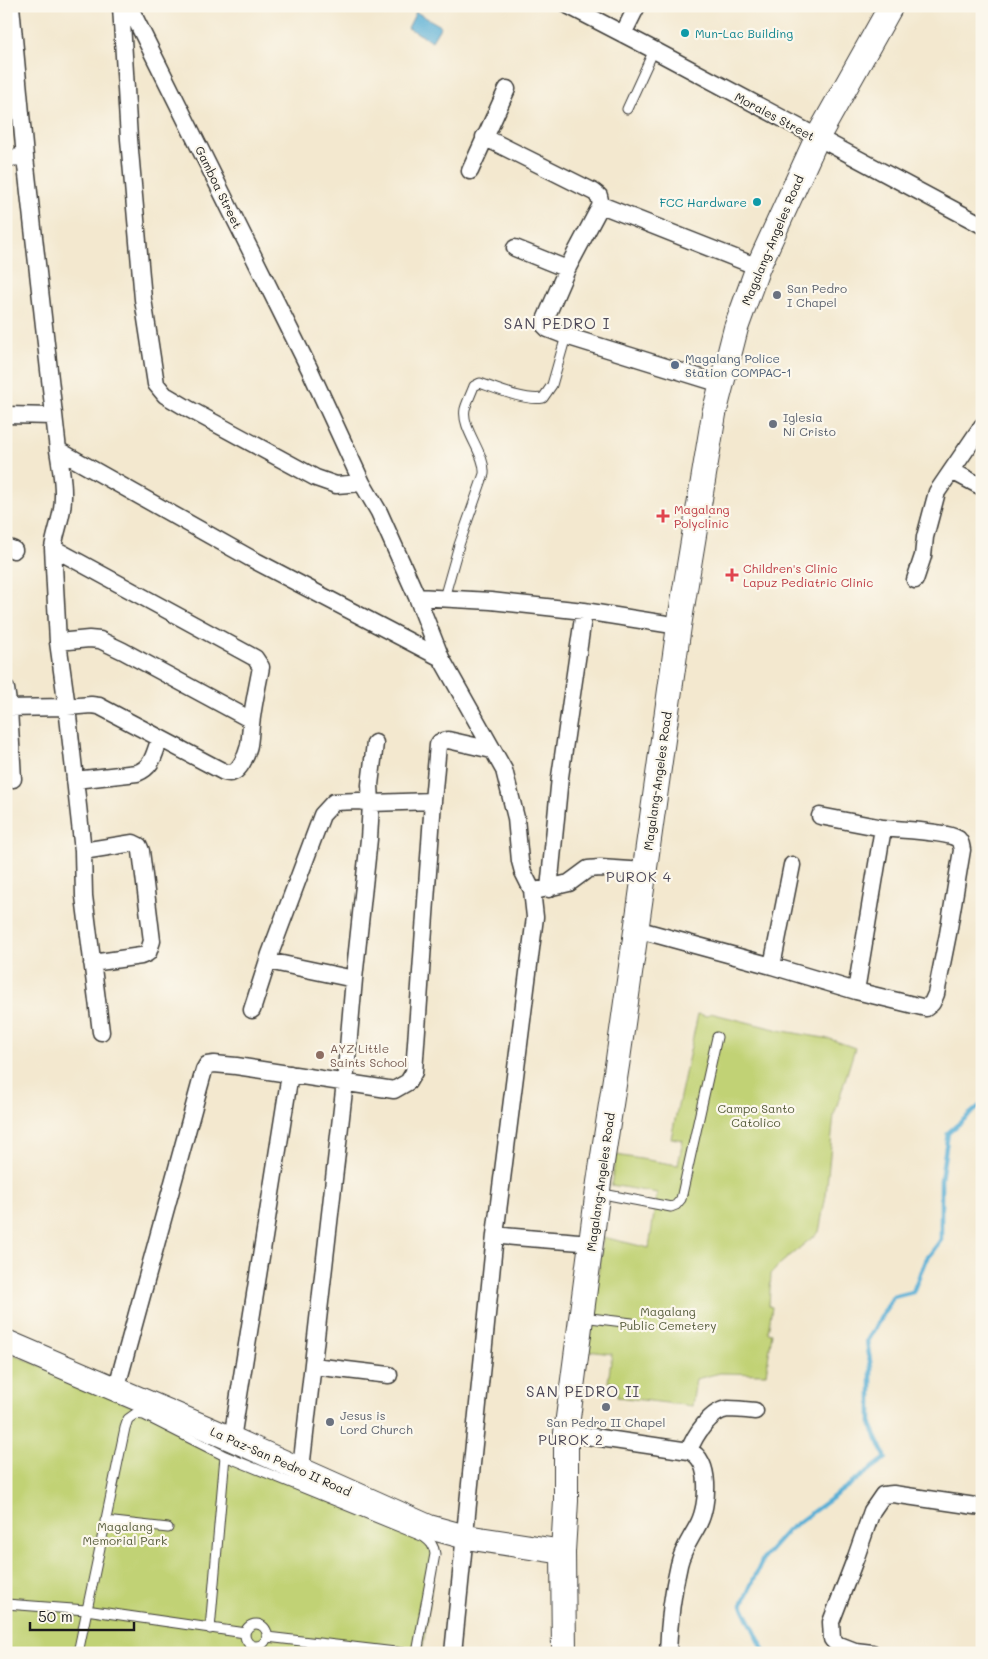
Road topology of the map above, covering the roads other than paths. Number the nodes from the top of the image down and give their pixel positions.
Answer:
1 (11, 6) edge
2 (121, 6) edge
3 (129, 6) edge
4 (569, 6) edge
5 (637, 6) edge
6 (892, 6) edge
7 (623, 34) junction
8 (654, 50) junction
9 (507, 89) dead end
10 (627, 109) dead end
11 (484, 137) junction
12 (817, 138) junction
13 (25, 157) junction
14 (6, 158) edge
15 (470, 170) dead end
16 (601, 205) junction
17 (982, 225) edge
18 (515, 248) dead end
19 (758, 267) junction
20 (567, 268) junction
21 (566, 336) junction
22 (721, 384) junction
23 (6, 415) edge
24 (54, 416) junction
25 (982, 426) edge
26 (58, 450) junction
27 (952, 472) junction
28 (362, 483) junction
29 (982, 487) edge
30 (54, 548) junction
31 (916, 580) dead end
32 (417, 597) junction
33 (444, 598) junction
34 (584, 611) junction
35 (679, 626) junction
36 (58, 642) junction
37 (441, 658) junction
38 (6, 689) edge
39 (67, 707) junction
40 (8, 709) edge
41 (251, 720) junction
42 (160, 738) junction
43 (375, 743) dead end
44 (492, 750) junction
45 (6, 776) edge
46 (75, 780) junction
47 (433, 800) junction
48 (371, 803) junction
49 (820, 816) dead end
50 (883, 828) junction
51 (83, 851) junction
52 (792, 865) dead end
53 (645, 871) junction
54 (540, 889) junction
55 (636, 929) junction
56 (268, 961) junction
57 (92, 963) junction
58 (772, 966) junction
59 (354, 979) junction
60 (856, 991) junction
61 (252, 1010) dead end
62 (101, 1032) dead end
63 (717, 1037) dead end
64 (290, 1074) junction
65 (345, 1082) junction
66 (598, 1193) junction
67 (496, 1235) junction
68 (591, 1243) junction
69 (581, 1317) junction
70 (632, 1323) dead end
71 (8, 1347) edge
72 (313, 1366) junction
73 (389, 1375) dead end
74 (116, 1390) junction
75 (755, 1411) dead end
76 (566, 1433) junction
77 (229, 1447) junction
78 (689, 1451) junction
79 (301, 1470) junction
80 (982, 1507) edge
81 (105, 1520) junction
82 (168, 1528) dead end
83 (466, 1537) junction
84 (563, 1552) junction
85 (6, 1604) edge
86 (86, 1610) junction
87 (210, 1629) junction
88 (245, 1633) junction
89 (267, 1637) junction
90 (260, 1649) edge
91 (78, 1653) edge
92 (404, 1653) edge
93 (417, 1653) edge
94 (453, 1653) edge
95 (564, 1653) edge
96 (668, 1653) edge
97 (872, 1653) edge

1 - 13 street
2 - 28 street
3 - 28 street, Gamboa Street
4 - 7 street, Morales Street
5 - 7 street
6 - 12 main road, Magalang-Angeles Road
7 - 8 street, Morales Street
8 - 10 lane
8 - 12 street, Morales Street
9 - 11 street
11 - 15 street
11 - 16 street
12 - 17 street, Morales Street
12 - 19 main road, Magalang-Angeles Road
13 - 14 street
13 - 24 street
16 - 19 street
16 - 20 street
18 - 20 street
19 - 22 main road, Magalang-Angeles Road
20 - 21 street
21 - 22 street
21 - 33 lane
22 - 35 main road, Magalang-Angeles Road
23 - 24 street
24 - 26 street
25 - 27 street
26 - 30 street
26 - 37 street
27 - 29 street
27 - 31 street
28 - 32 street, Gamboa Street
30 - 36 street
30 - 41 street
32 - 33 street
32 - 37 street, Gamboa Street
33 - 34 street
34 - 35 street
34 - 54 street
35 - 53 main road, Magalang-Angeles Road
36 - 39 street
36 - 41 street
37 - 44 street, Gamboa Street
38 - 40 street
39 - 40 street
39 - 42 street
39 - 46 street
40 - 45 street
41 - 42 street
42 - 46 street
43 - 48 street
44 - 47 street
44 - 54 street, Gamboa Street
46 - 51 street
47 - 48 street
47 - 65 street
48 - 56 street
48 - 59 street
49 - 50 street
50 - 60 street
50 - 60 street
51 - 57 street
51 - 57 street
52 - 58 street
53 - 54 street
53 - 55 main road, Magalang-Angeles Road
54 - 67 street
55 - 58 street
55 - 66 main road, Magalang-Angeles Road
56 - 59 street
56 - 61 street
57 - 62 street
58 - 60 street
59 - 65 street
63 - 66 lane
64 - 65 street
64 - 74 street
64 - 77 street
65 - 72 street
66 - 68 main road, Magalang-Angeles Road
67 - 68 street
67 - 83 street
68 - 69 main road, Magalang-Angeles Road
69 - 70 lane
69 - 76 main road, Magalang-Angeles Road
71 - 74 main road, La Paz-San Pedro II Road
72 - 73 street
72 - 79 street
74 - 77 main road, La Paz-San Pedro II Road
75 - 78 street
76 - 78 street
76 - 84 main road, Magalang-Angeles Road
77 - 79 main road, La Paz-San Pedro II Road
77 - 81 lane
77 - 87 lane
77 - 93 lane
78 - 96 street
79 - 83 main road, La Paz-San Pedro II Road
80 - 97 street
81 - 82 lane
81 - 86 lane
83 - 84 main road, La Paz-San Pedro II Road
83 - 94 street
84 - 95 main road, Magalang-Angeles Road
85 - 86 lane
86 - 87 lane
86 - 91 lane
87 - 88 lane
88 - 89 lane
88 - 90 lane
89 - 90 lane
89 - 92 lane

